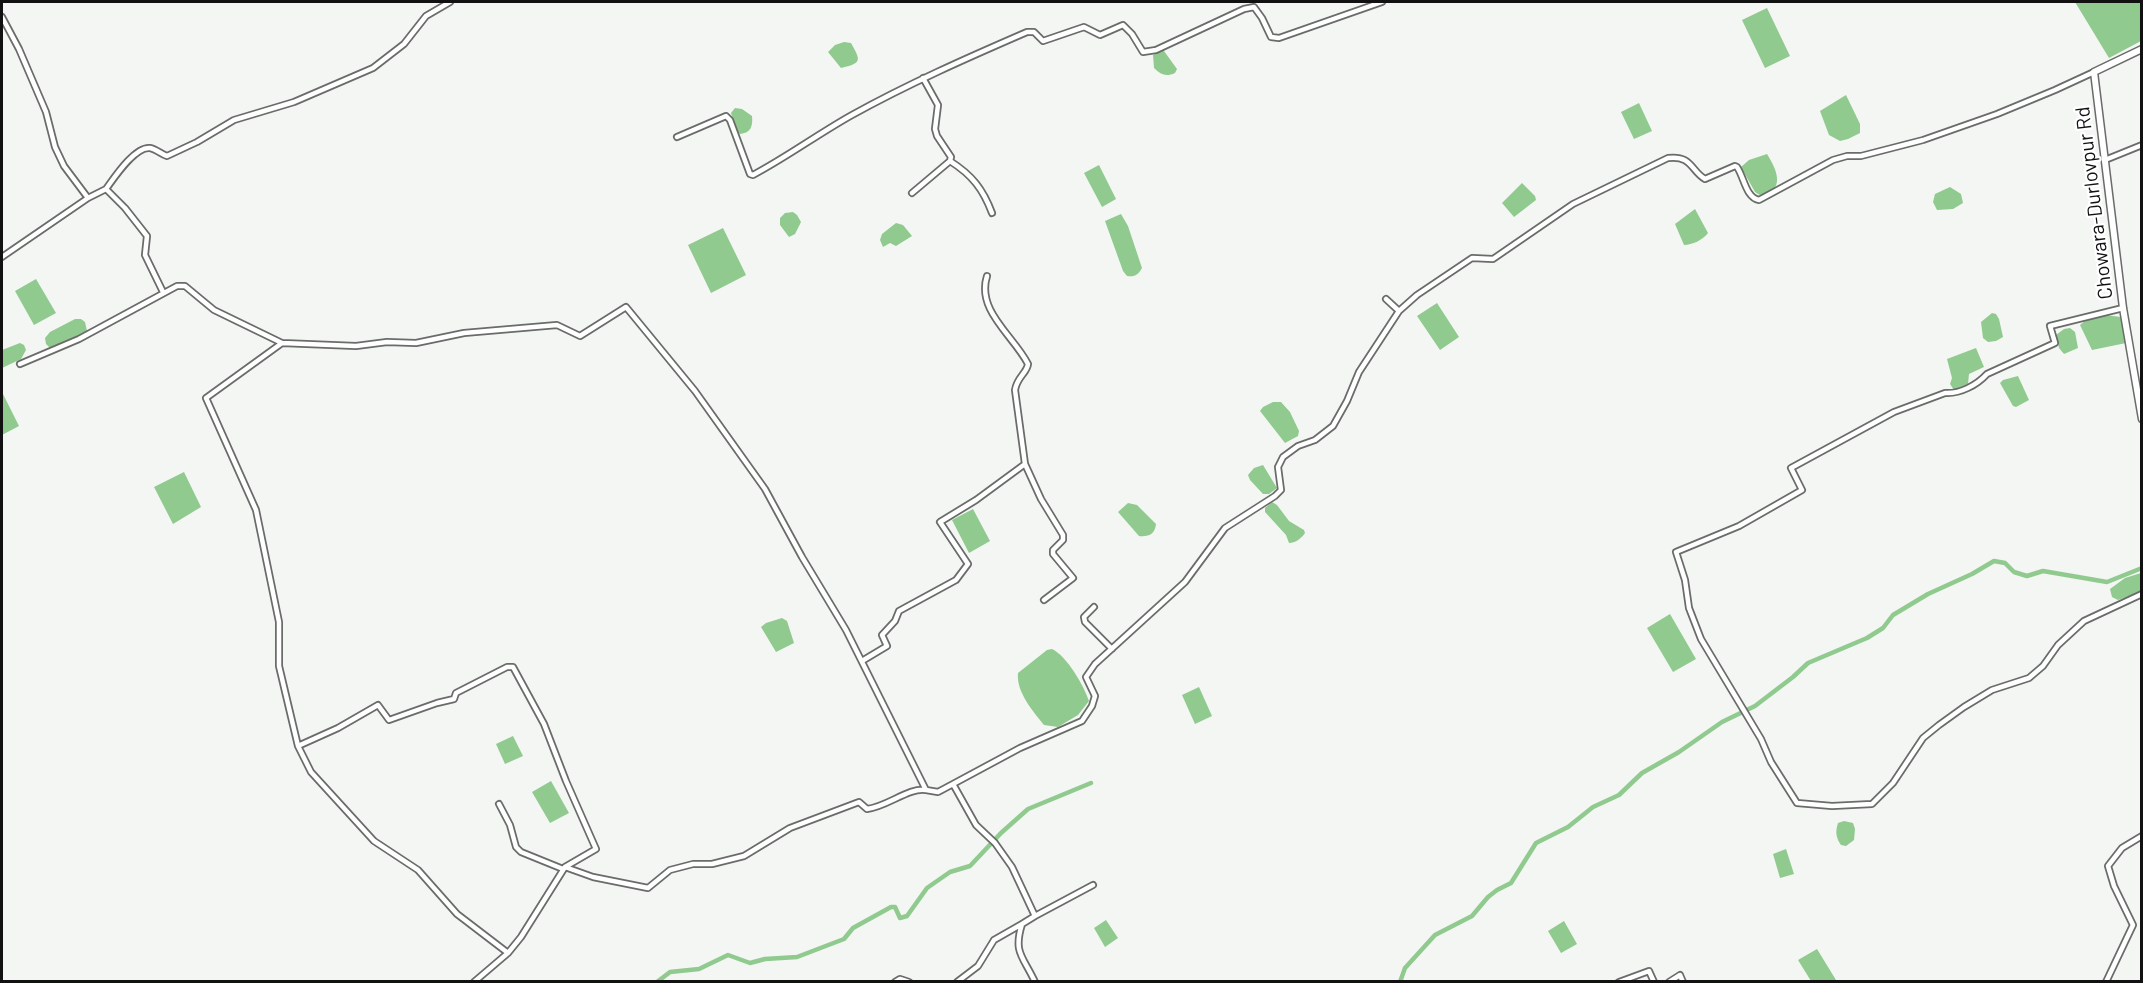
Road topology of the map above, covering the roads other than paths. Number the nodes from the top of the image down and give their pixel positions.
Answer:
1 (450, 2) edge
2 (1382, 2) edge
3 (2, 18) edge
4 (2142, 49) edge
5 (2094, 72) junction
6 (923, 78) junction
7 (676, 137) dead end
8 (2142, 146) edge
9 (2105, 160) junction
10 (950, 161) junction
11 (106, 189) junction
12 (912, 193) dead end
13 (88, 198) junction
14 (992, 213) dead end
15 (2, 258) edge
16 (987, 276) dead end
17 (163, 292) junction
18 (1386, 299) dead end
19 (2123, 308) junction
20 (1399, 311) junction
21 (282, 344) junction
22 (20, 364) dead end
23 (2142, 418) edge
24 (1025, 464) junction
25 (2142, 594) edge
26 (1044, 600) dead end
27 (1094, 607) dead end
28 (1112, 649) junction
29 (862, 661) junction
30 (298, 746) junction
31 (953, 784) junction
32 (926, 790) junction
33 (499, 804) dead end
34 (2142, 836) edge
35 (564, 868) junction
36 (1093, 885) dead end
37 (1035, 916) junction
38 (1022, 924) junction
39 (508, 953) junction
40 (474, 981) edge
41 (895, 981) edge
42 (909, 981) edge
43 (957, 981) edge
44 (1035, 981) edge
45 (1619, 981) edge
46 (1654, 981) edge
47 (1669, 981) edge
48 (1683, 981) edge
49 (2106, 981) edge

1 - 11 street
2 - 6 street
3 - 13 street
4 - 5 street
5 - 9 street, Chowara-Durlovpur Rd
5 - 20 street
6 - 7 street
6 - 10 street
8 - 9 street
9 - 19 street, Chowara-Durlovpur Rd
10 - 12 street
10 - 14 street
11 - 13 street
11 - 17 street
13 - 15 street
16 - 24 street
17 - 21 street
17 - 22 street
18 - 20 street
19 - 23 street, Chowara-Durlovpur Rd
19 - 25 street
20 - 28 street
21 - 29 street
21 - 30 street
24 - 26 street
24 - 29 street
27 - 28 street
28 - 31 street
29 - 32 street
30 - 35 street
30 - 39 street
31 - 32 street
31 - 37 street
32 - 35 street
33 - 35 street
34 - 49 street
35 - 39 street
36 - 37 street
37 - 38 street
38 - 43 street
38 - 44 street
39 - 40 street
41 - 42 street
45 - 46 street
47 - 48 street

